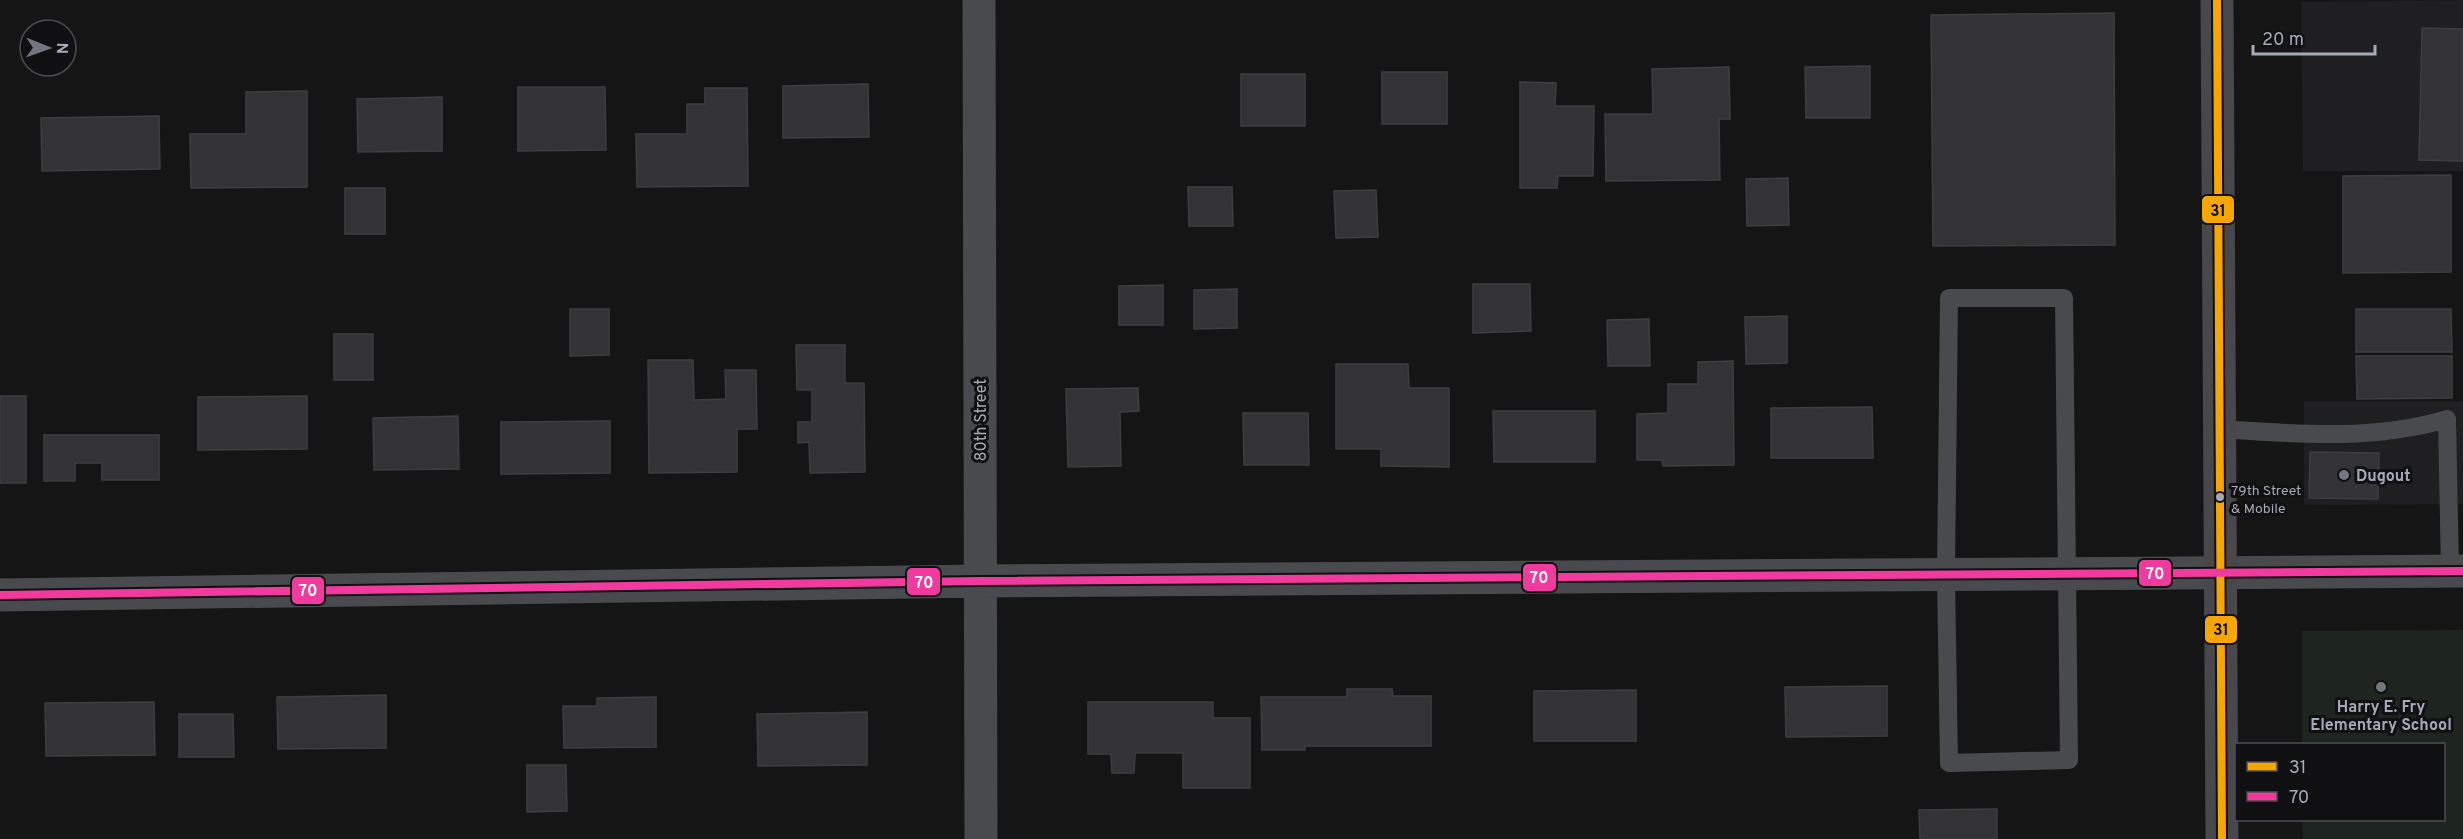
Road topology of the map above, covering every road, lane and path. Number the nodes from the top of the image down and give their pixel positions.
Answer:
1 (980, 0) edge
2 (2217, 0) edge
3 (2455, 420) edge
4 (2219, 429) junction
5 (2456, 571) edge
6 (2220, 572) junction
7 (2066, 574) junction
8 (1946, 575) junction
9 (981, 581) junction
10 (0, 595) edge
11 (981, 839) edge
12 (2222, 839) edge

1 - 9 street, 80th Street
2 - 4 main road
3 - 4 lane
3 - 5 lane
4 - 6 main road
5 - 6 street
6 - 7 street
6 - 12 main road
7 - 8 street
7 - 8 lane
7 - 8 lane
8 - 9 street
9 - 10 street
9 - 11 street, 80th Street

